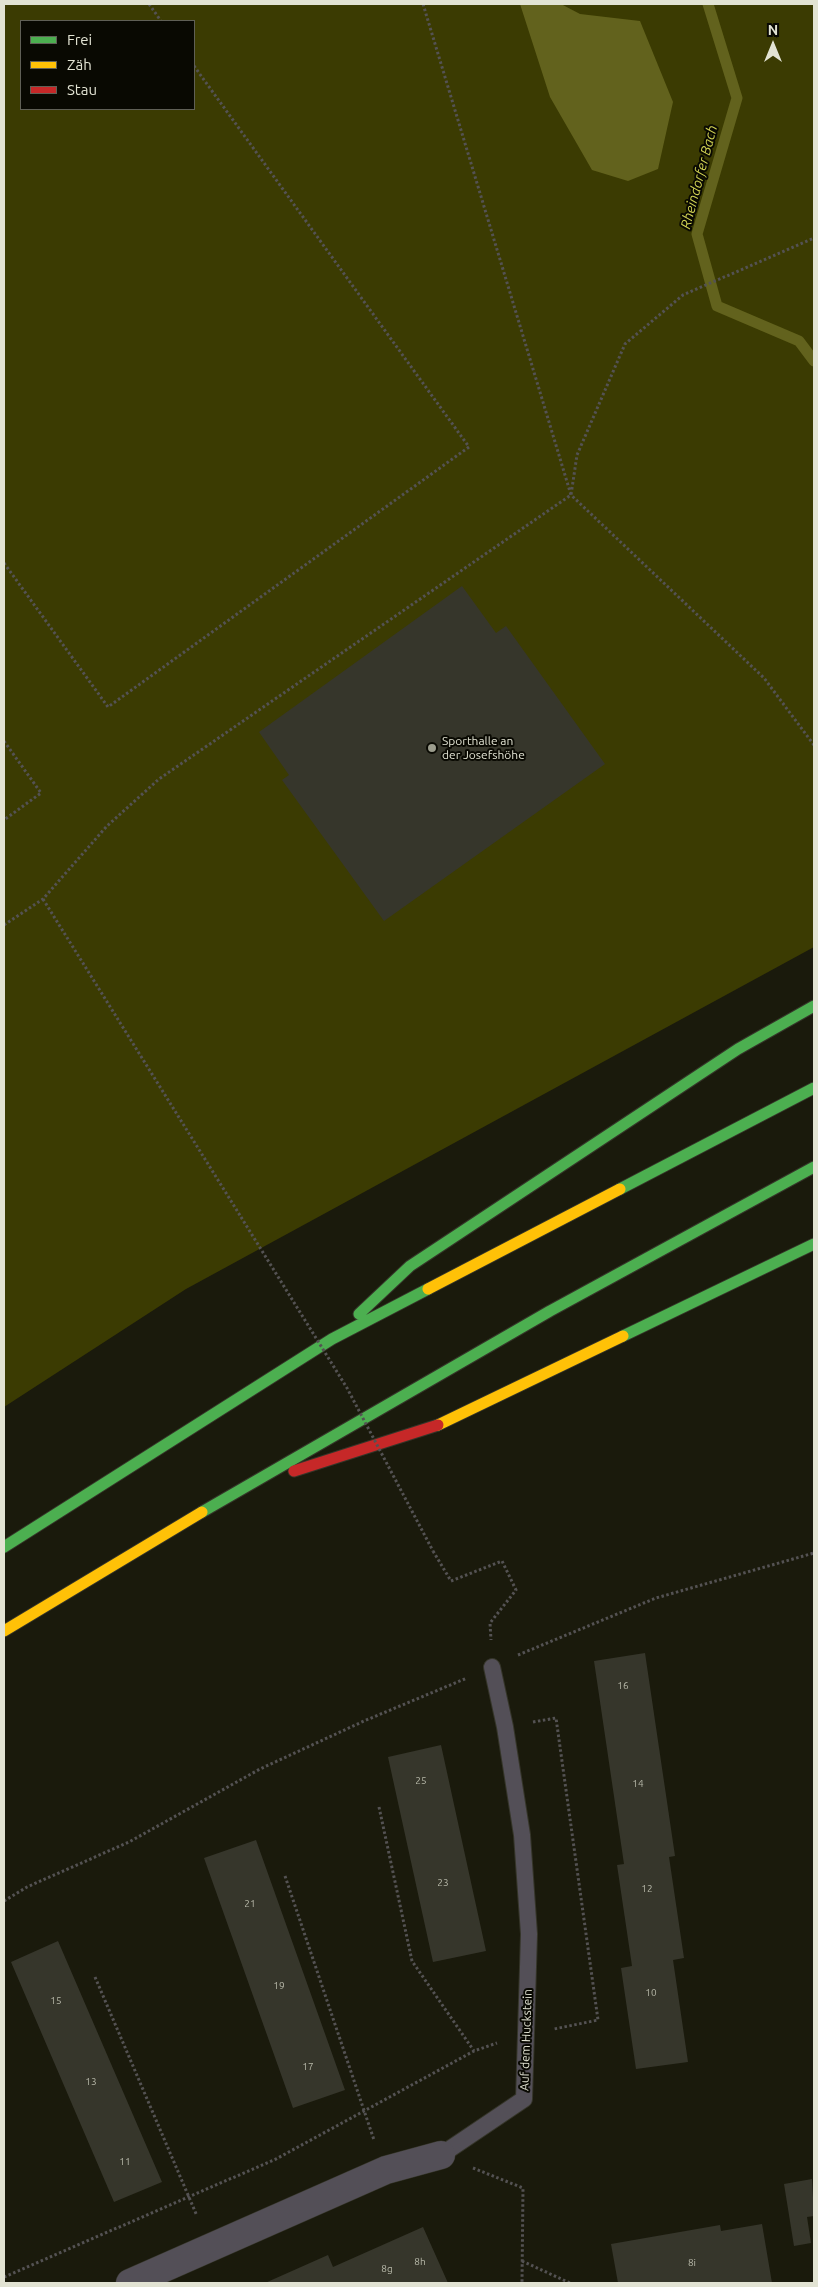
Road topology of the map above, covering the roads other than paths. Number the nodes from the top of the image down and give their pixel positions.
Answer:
1 (814, 1006) edge
2 (814, 1088) edge
3 (811, 1168) edge
4 (814, 1244) edge
5 (332, 1339) junction
6 (240, 1489) junction
7 (4, 1547) edge
8 (4, 1631) edge
9 (492, 1667) road end
10 (441, 2156) joint
11 (130, 2283) edge

1 - 5 highway
2 - 5 highway
3 - 6 highway
4 - 6 highway
5 - 7 highway
6 - 8 highway
9 - 10 lane, Auf dem Huckstein
10 - 11 street, Auf dem Huckstein

